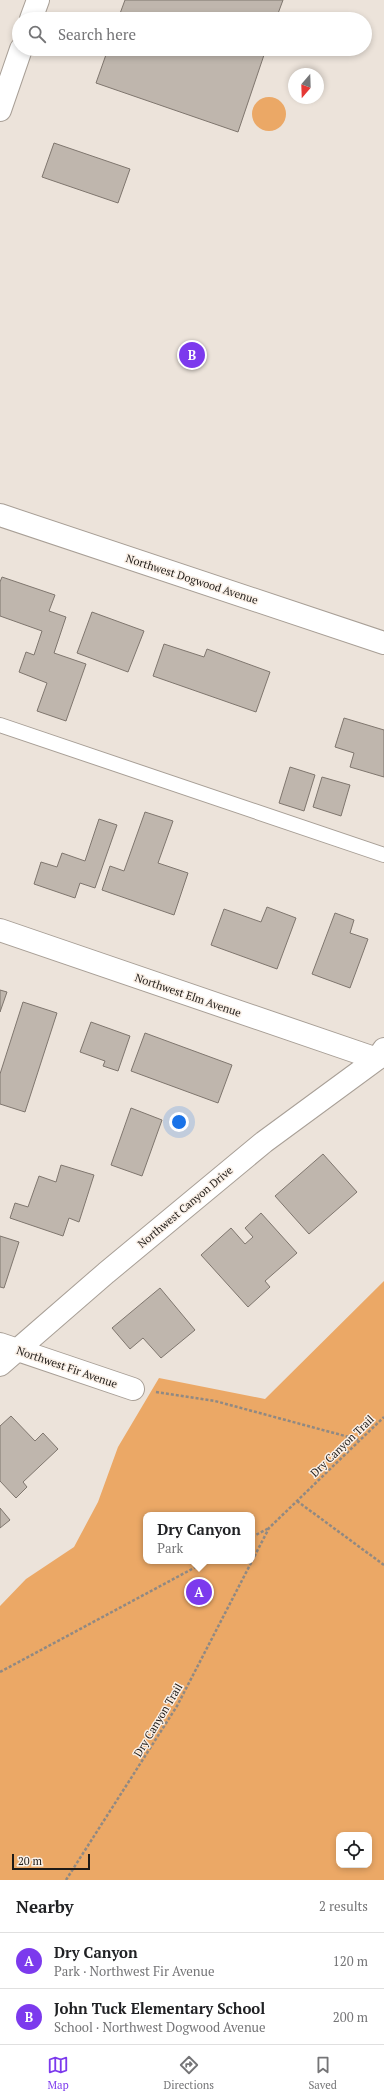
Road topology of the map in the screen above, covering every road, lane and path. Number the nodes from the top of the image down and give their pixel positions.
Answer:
1 (38, 0) edge
2 (34, 12) edge
3 (18, 56) edge
4 (1, 105) edge
5 (0, 515) edge
6 (384, 643) edge
7 (0, 725) edge
8 (384, 855) edge
9 (0, 930) edge
10 (380, 1054) edge
11 (9, 1347) edge
12 (0, 1365) edge
13 (133, 1389) joint
14 (384, 1417) edge
15 (360, 1440) junction
16 (297, 1501) junction
17 (269, 1528) junction
18 (255, 1535) edge
19 (255, 1555) edge
20 (201, 1564) edge
21 (250, 1564) edge
22 (384, 1566) edge
23 (0, 1672) edge
24 (66, 1880) edge

1 - 2 street
3 - 4 street
5 - 6 street, Northwest Dogwood Avenue
7 - 8 lane
9 - 10 street, Northwest Elm Avenue
10 - 11 street, Northwest Canyon Drive
11 - 12 street, Northwest Canyon Drive
11 - 13 street, Northwest Fir Avenue
13 - 15 path
14 - 15 path, Dry Canyon Trail
15 - 16 path, Dry Canyon Trail
16 - 17 path, Dry Canyon Trail
16 - 22 path
17 - 18 path
17 - 19 path, Dry Canyon Trail
20 - 23 path
21 - 24 path, Dry Canyon Trail

